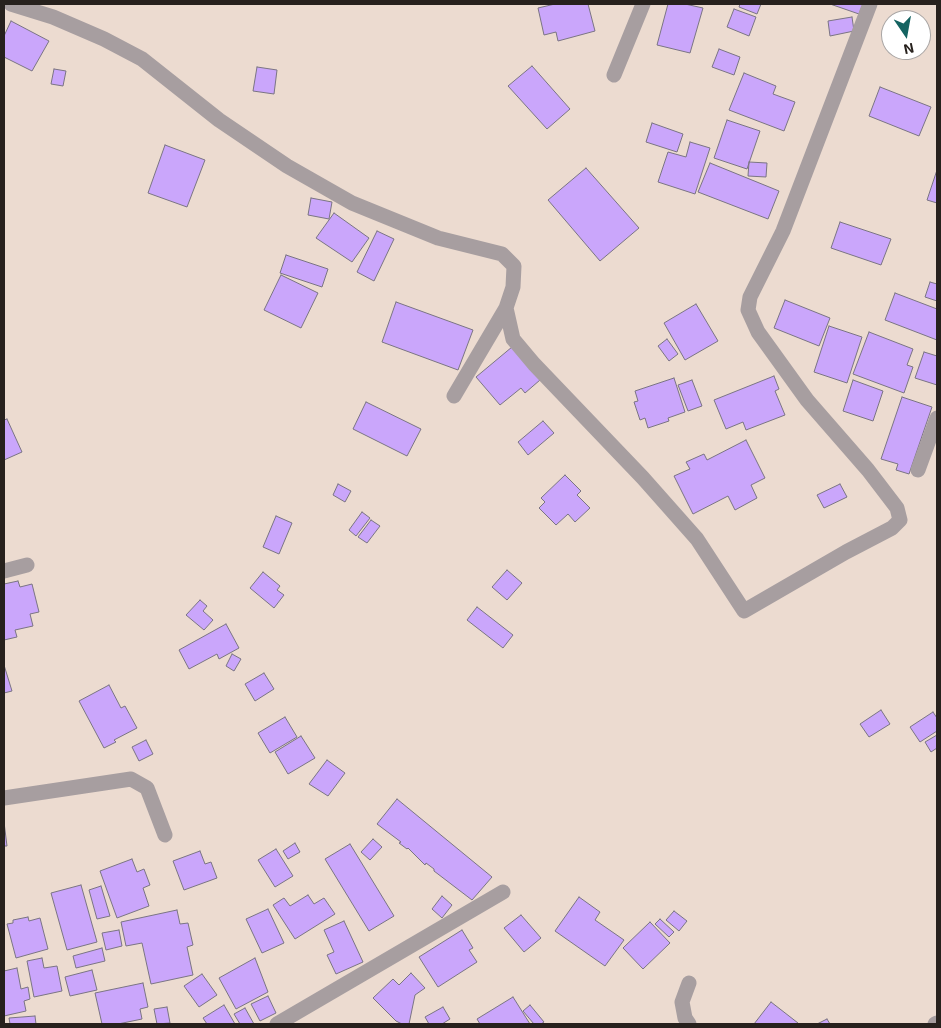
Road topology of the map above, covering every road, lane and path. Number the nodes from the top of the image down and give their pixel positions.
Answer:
1 (11, 4) edge
2 (643, 4) edge
3 (870, 4) edge
4 (614, 75) dead end
5 (506, 308) junction
6 (454, 396) dead end
7 (937, 418) edge
8 (918, 470) dead end
9 (27, 565) dead end
10 (4, 571) edge
11 (4, 798) edge
12 (165, 835) dead end
13 (503, 892) dead end
14 (689, 983) dead end
15 (279, 1024) edge
16 (689, 1024) edge

1 - 5 street
2 - 4 street
3 - 5 street
5 - 6 street
7 - 8 street
9 - 10 street
11 - 12 street
13 - 15 street
14 - 16 street

